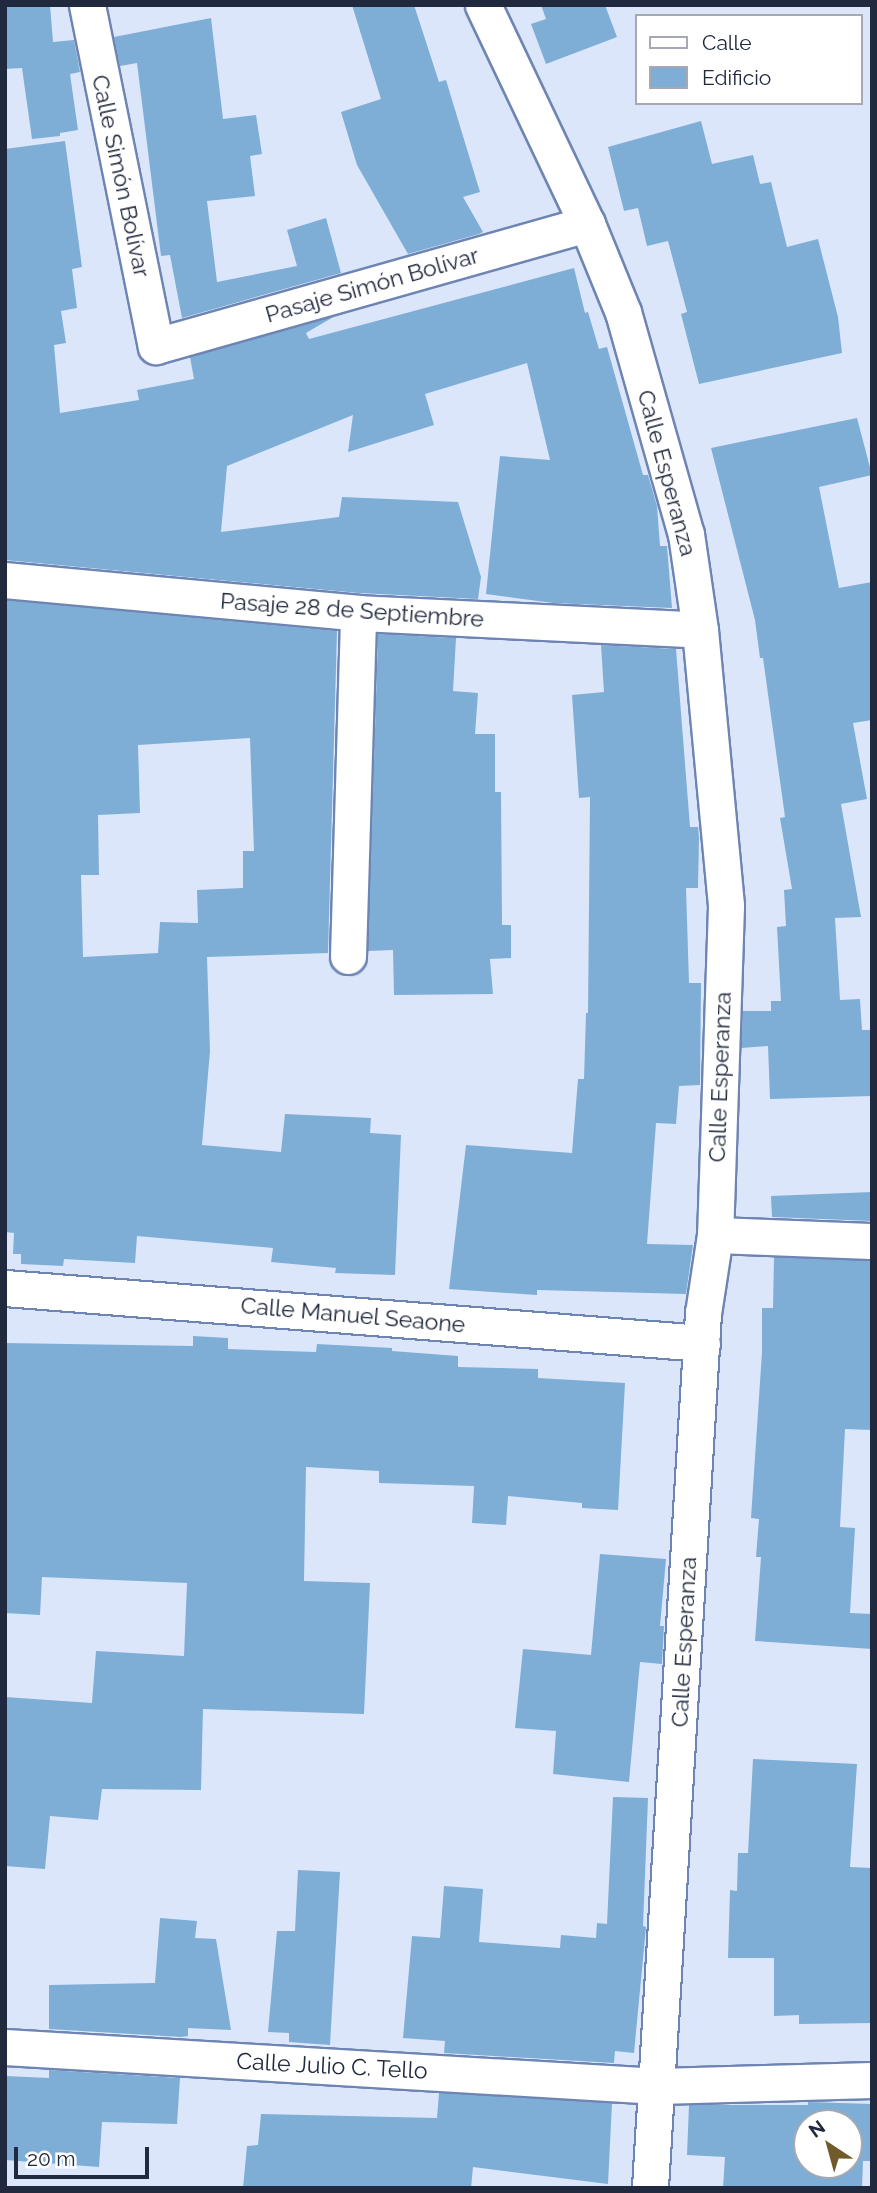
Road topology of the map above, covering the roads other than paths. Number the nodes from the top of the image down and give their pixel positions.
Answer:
1 (87, 5) edge
2 (483, 5) edge
3 (587, 224) junction
4 (156, 346) joint
5 (5, 580) edge
6 (358, 613) junction
7 (700, 630) junction
8 (348, 956) dead end
9 (715, 1235) junction
10 (872, 1241) edge
11 (5, 1287) edge
12 (702, 1343) junction
13 (5, 2047) edge
14 (872, 2080) edge
15 (658, 2086) junction
16 (650, 2188) edge

1 - 4 street, Calle Simón Bolívar
2 - 3 street, Calle Esperanza
3 - 4 street, Pasaje Simón Bolívar
3 - 7 street, Calle Esperanza
5 - 6 street, Pasaje 28 de Septiembre
6 - 7 street, Pasaje 28 de Septiembre
6 - 8 street
7 - 9 street, Calle Esperanza
9 - 10 street
9 - 12 street, Calle Esperanza
11 - 12 street, Calle Manuel Seaone
12 - 15 street, Calle Esperanza
13 - 15 street, Calle Julio C. Tello
14 - 15 street, Calle Julio C. Tello
15 - 16 street, Calle Esperanza

